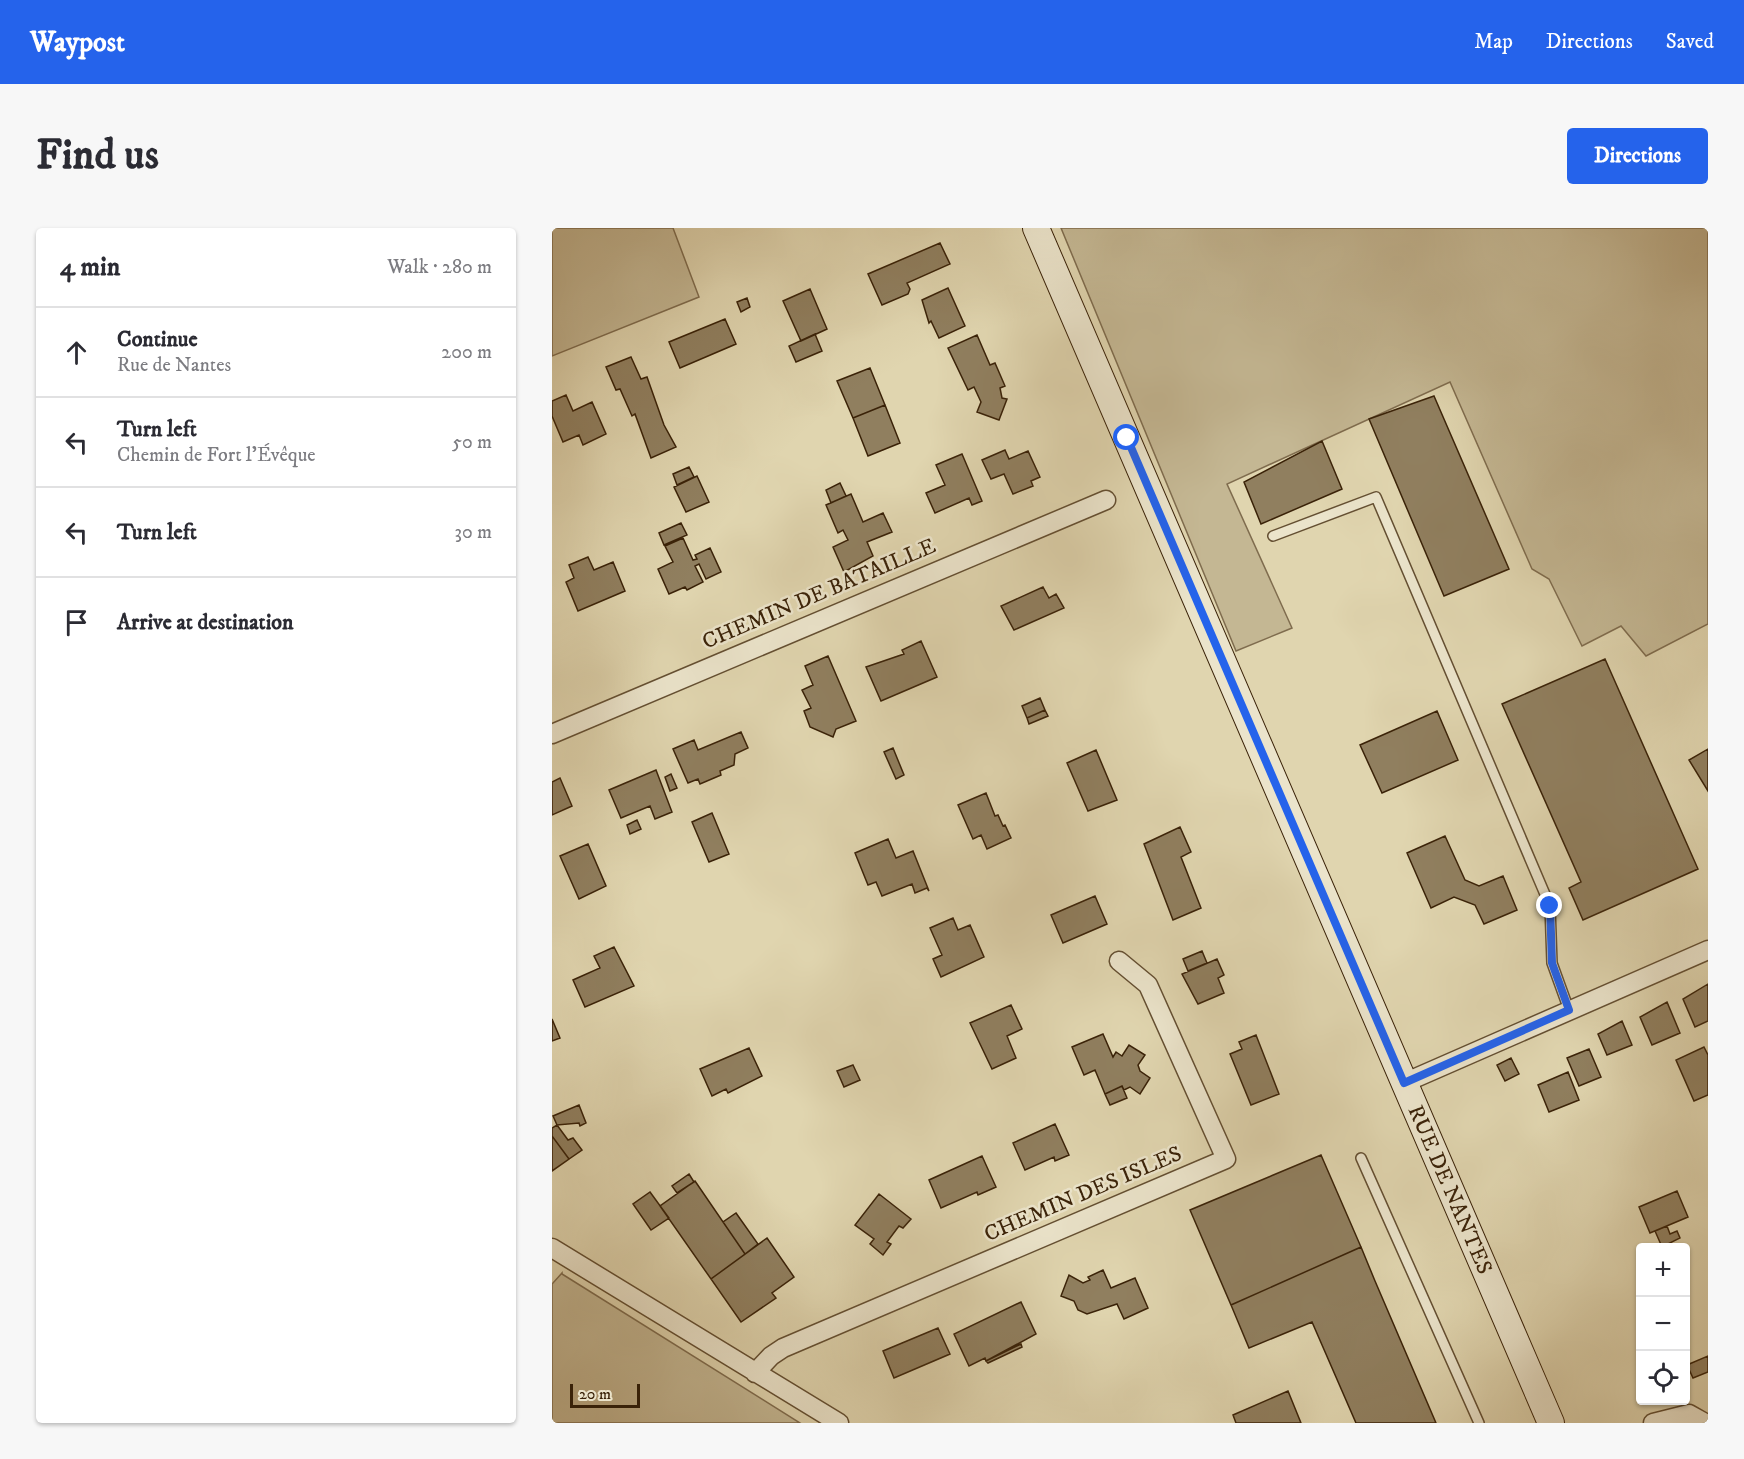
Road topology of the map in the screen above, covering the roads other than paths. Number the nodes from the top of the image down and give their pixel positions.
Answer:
1 (1036, 228) edge
2 (1106, 500) dead end
3 (1273, 537) dead end
4 (552, 734) edge
5 (1708, 950) edge
6 (1119, 961) dead end
7 (1569, 1010) junction
8 (1404, 1083) junction
9 (1361, 1158) dead end
10 (552, 1248) edge
11 (755, 1373) junction
12 (839, 1423) edge
13 (1479, 1423) edge
14 (1551, 1423) edge
15 (1653, 1423) edge
16 (1705, 1423) edge

1 - 8 main road, RUE DE NANTES
2 - 4 street, CHEMIN DE BATAILLE
3 - 7 lane
5 - 7 street
6 - 11 street, CHEMIN DES ISLES
7 - 8 street
8 - 14 main road, RUE DE NANTES
9 - 13 lane
10 - 11 street
11 - 12 street
15 - 16 street

